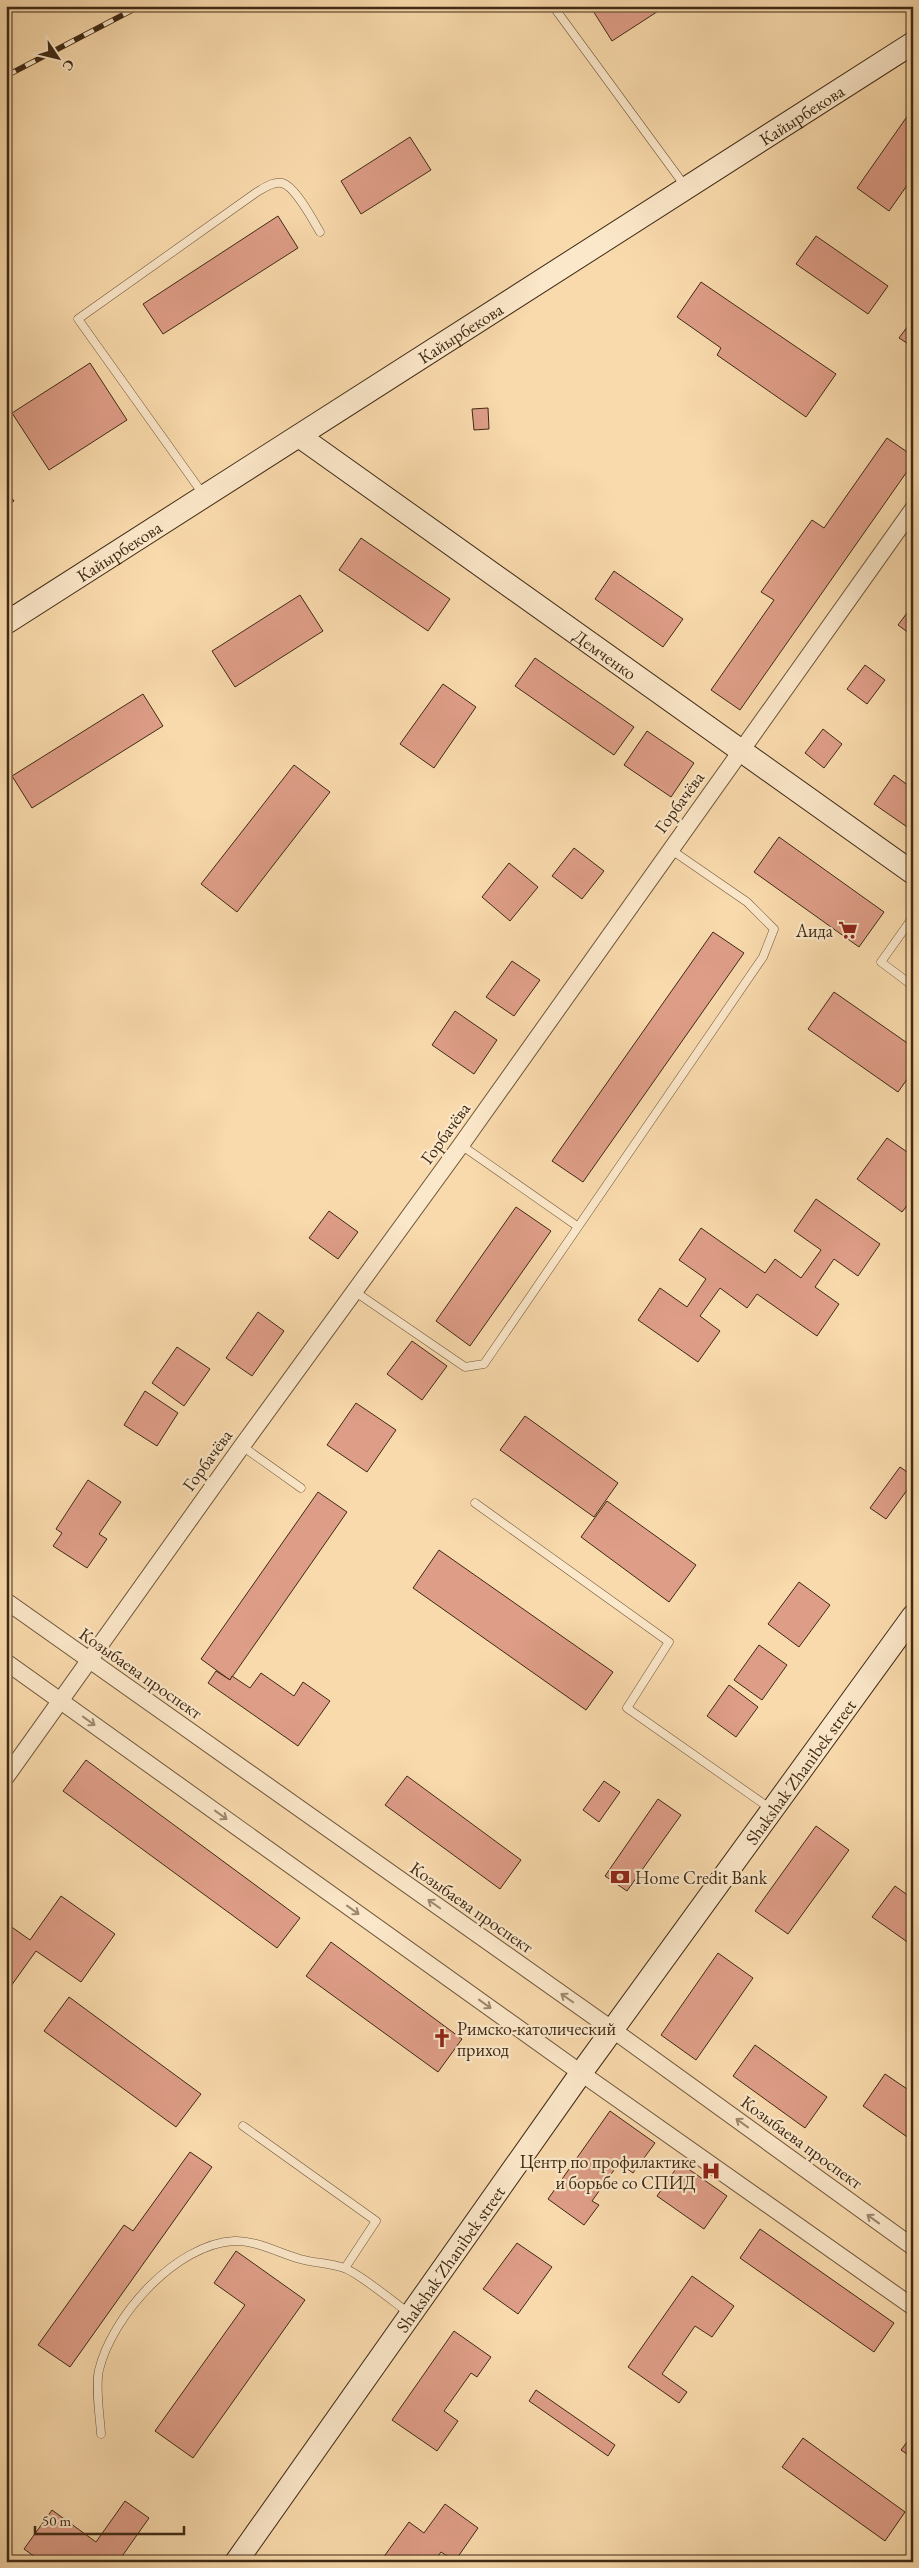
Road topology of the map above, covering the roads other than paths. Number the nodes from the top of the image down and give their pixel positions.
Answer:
1 (552, 6) edge
2 (913, 43) edge
3 (686, 188) junction
4 (320, 232) dead end
5 (299, 436) junction
6 (204, 496) junction
7 (913, 510) edge
8 (6, 623) edge
9 (740, 751) junction
10 (670, 849) junction
11 (913, 873) edge
12 (913, 917) edge
13 (913, 986) edge
14 (461, 1145) junction
15 (577, 1226) junction
16 (354, 1291) junction
17 (242, 1446) junction
18 (301, 1488) dead end
19 (475, 1503) dead end
20 (6, 1602) edge
21 (913, 1616) edge
22 (88, 1660) junction
23 (6, 1662) edge
24 (61, 1701) junction
25 (6, 1777) edge
26 (772, 1810) junction
27 (613, 2030) junction
28 (581, 2073) junction
29 (243, 2126) dead end
30 (913, 2247) edge
31 (345, 2268) junction
32 (913, 2307) edge
33 (411, 2315) junction
34 (101, 2434) dead end
35 (236, 2562) edge

1 - 3 lane
2 - 3 street, Кайырбекова
3 - 5 street, Кайырбекова
4 - 6 lane
5 - 6 street, Кайырбекова
5 - 9 street, Демченко
6 - 8 street, Кайырбекова
7 - 9 street, Горбачёва
9 - 10 street, Горбачёва
9 - 11 street, Демченко
10 - 14 street, Горбачёва
10 - 15 lane
12 - 13 lane
14 - 15 lane
14 - 16 street, Горбачёва
15 - 16 lane
16 - 17 street, Горбачёва
17 - 18 lane
17 - 22 street, Горбачёва
19 - 26 lane
20 - 22 street, Козыбаева проспект
21 - 26 street, Shakshak Zhanibek street
22 - 24 street, Горбачёва
27 -> 22 street, Козыбаева проспект
23 - 24 street
24 - 25 street, Горбачёва
24 -> 28 street
26 - 27 street, Shakshak Zhanibek street
27 - 28 street, Shakshak Zhanibek street
30 -> 27 street, Козыбаева проспект
28 - 32 street
28 - 33 street, Shakshak Zhanibek street
29 - 31 lane
31 - 33 lane
31 - 34 lane
33 - 35 street, Shakshak Zhanibek street

